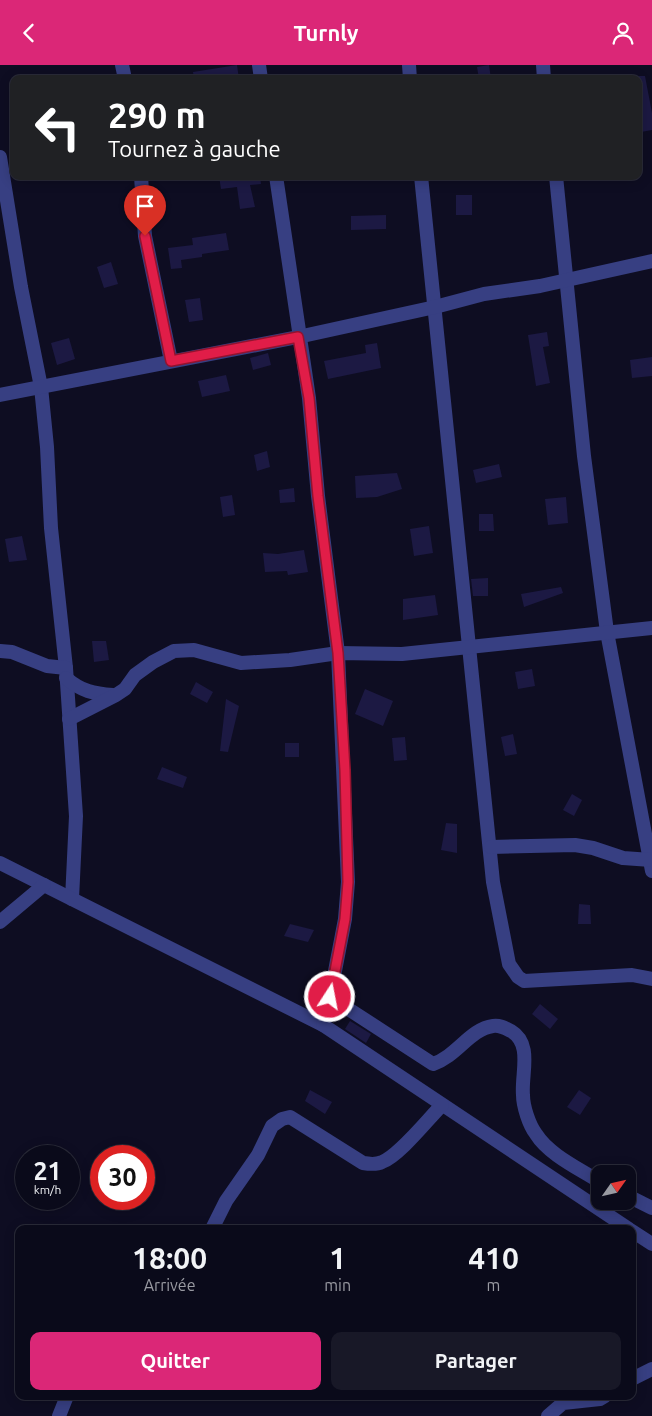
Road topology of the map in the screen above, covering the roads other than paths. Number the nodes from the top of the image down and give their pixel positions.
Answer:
1 (0, 157) edge
2 (141, 180) edge
3 (277, 180) edge
4 (421, 180) edge
5 (556, 180) edge
6 (652, 261) edge
7 (566, 280) junction
8 (436, 307) junction
9 (298, 337) junction
10 (171, 361) junction
11 (41, 387) junction
12 (0, 395) edge
13 (652, 628) edge
14 (607, 632) junction
15 (468, 647) junction
16 (0, 651) edge
17 (338, 653) junction
18 (66, 673) junction
19 (116, 695) junction
20 (69, 719) junction
21 (491, 847) junction
22 (0, 863) edge
23 (651, 866) edge
24 (44, 885) junction
25 (72, 899) junction
26 (0, 923) edge
27 (652, 979) edge
28 (330, 997) junction
29 (323, 1025) junction
30 (442, 1105) junction
31 (591, 1176) edge
32 (636, 1200) edge
33 (652, 1208) edge
34 (214, 1225) edge
35 (623, 1225) edge
36 (636, 1234) edge
37 (652, 1244) edge
38 (652, 1369) edge
39 (636, 1377) edge
40 (65, 1400) edge
41 (591, 1400) edge
42 (59, 1416) edge
43 (548, 1416) edge

1 - 11 street
2 - 10 street
3 - 9 street
4 - 8 street
5 - 7 street
6 - 7 street
7 - 8 street
7 - 14 street
8 - 9 street
8 - 15 street
9 - 10 street
9 - 17 street
10 - 11 street
11 - 12 street
11 - 18 street
13 - 14 street
14 - 15 street
14 - 23 street
15 - 17 street
15 - 21 street
16 - 18 street
17 - 19 street
17 - 28 street
18 - 19 street
18 - 20 street
19 - 20 street
20 - 25 street
21 - 23 street
21 - 27 street
22 - 24 street
24 - 25 street
24 - 26 street
25 - 29 street
28 - 29 street
28 - 31 street
29 - 30 street
30 - 34 street
30 - 35 street
32 - 33 street
36 - 37 street
38 - 39 street
40 - 42 street
41 - 43 street

